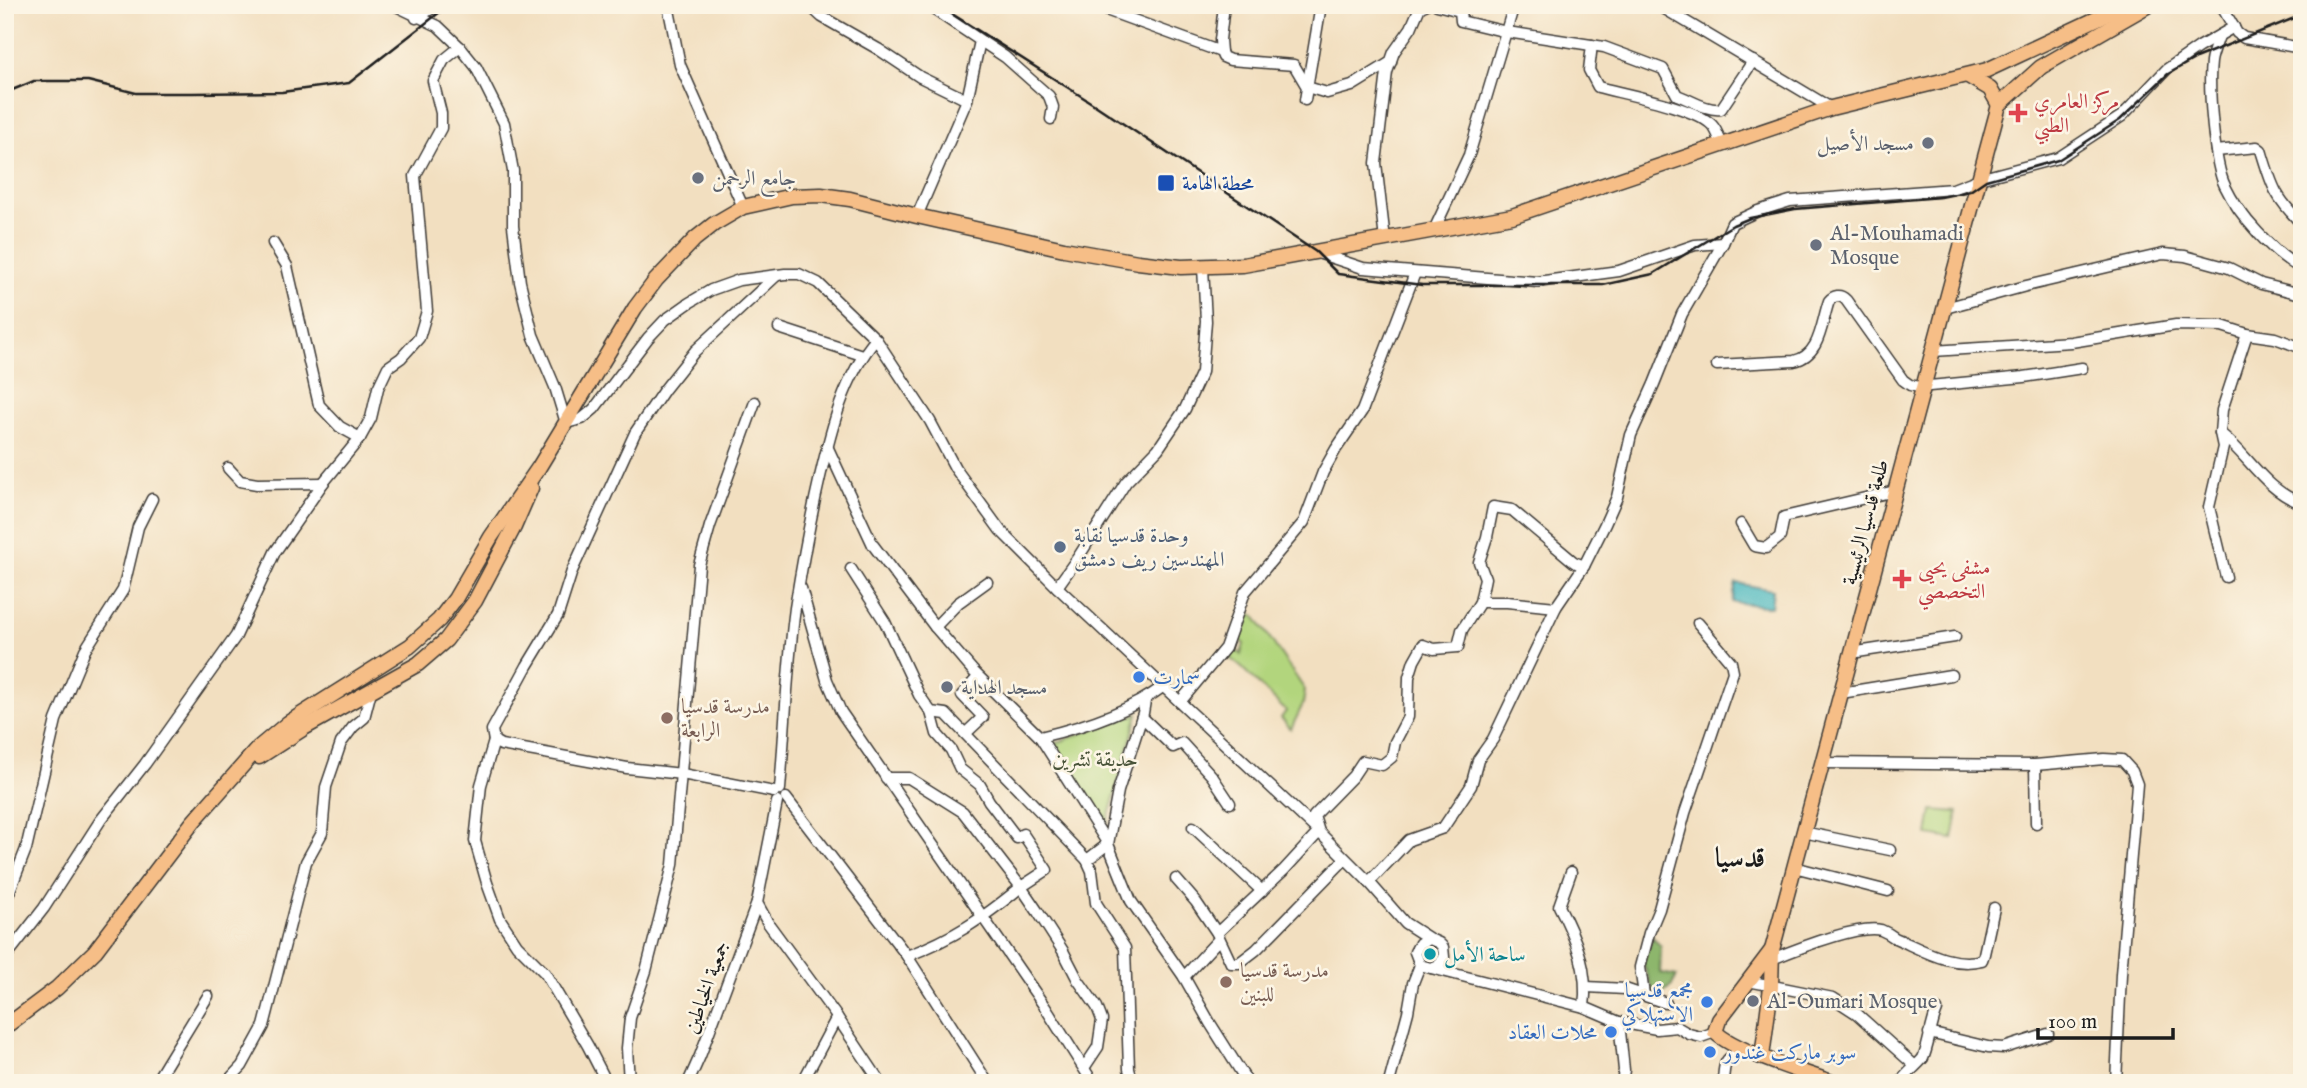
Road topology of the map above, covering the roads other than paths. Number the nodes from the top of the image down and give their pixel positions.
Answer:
1 (394, 5) edge
2 (438, 5) edge
3 (668, 5) edge
4 (809, 5) edge
5 (927, 5) edge
6 (1224, 5) edge
7 (1321, 5) edge
8 (1425, 5) edge
9 (1437, 5) edge
10 (1514, 5) edge
11 (1658, 5) edge
12 (2126, 5) edge
13 (2149, 5) edge
14 (2222, 6) edge
15 (1107, 10) dead end
16 (416, 18) junction
17 (2234, 27) junction
18 (1507, 32) junction
19 (2219, 36) junction
20 (980, 41) junction
21 (1592, 45) junction
22 (460, 47) junction
23 (2302, 48) edge
24 (1221, 52) junction
25 (1752, 61) junction
26 (1391, 62) junction
27 (2006, 62) junction
28 (1968, 76) junction
29 (2029, 78) junction
30 (1307, 87) junction
31 (967, 100) junction
32 (1305, 100) dead end
33 (1999, 105) junction
34 (1830, 108) junction
35 (1051, 119) dead end
36 (1722, 145) junction
37 (2216, 151) junction
38 (1979, 179) junction
39 (743, 206) junction
40 (918, 216) junction
41 (2302, 223) edge
42 (1434, 230) junction
43 (1385, 240) junction
44 (273, 243) dead end
45 (1723, 243) junction
46 (1316, 252) junction
47 (1203, 268) junction
48 (2302, 269) edge
49 (1415, 273) junction
50 (776, 276) junction
51 (2302, 292) edge
52 (1945, 307) junction
53 (779, 328) dead end
54 (2247, 334) junction
55 (876, 339) junction
56 (2302, 348) edge
57 (1933, 351) junction
58 (862, 355) junction
59 (1717, 365) dead end
60 (2081, 368) dead end
61 (1924, 386) junction
62 (755, 402) dead end
63 (566, 423) junction
64 (2220, 433) junction
65 (360, 438) junction
66 (827, 446) junction
67 (539, 467) junction
68 (228, 468) dead end
69 (323, 483) junction
70 (1895, 491) junction
71 (152, 499) dead end
72 (2298, 502) dead end
73 (1741, 524) dead end
74 (1584, 566) junction
75 (851, 569) dead end
76 (2227, 577) dead end
77 (987, 582) dead end
78 (800, 586) junction
79 (1057, 587) junction
80 (1480, 601) junction
81 (1556, 607) junction
82 (1698, 623) dead end
83 (935, 627) junction
84 (1955, 637) dead end
85 (1851, 653) junction
86 (1951, 675) dead end
87 (978, 677) junction
88 (1164, 686) junction
89 (371, 691) junction
90 (1841, 693) junction
91 (1145, 701) junction
92 (1180, 702) junction
93 (931, 712) junction
94 (1142, 717) junction
95 (966, 733) junction
96 (1040, 737) junction
97 (494, 741) junction
98 (1822, 763) junction
99 (2035, 765) junction
100 (236, 774) junction
101 (682, 774) junction
102 (886, 778) junction
103 (779, 795) junction
104 (1230, 803) dead end
105 (2036, 823) dead end
106 (1193, 827) dead end
107 (1319, 832) junction
108 (1804, 832) junction
109 (1108, 844) junction
110 (1890, 850) dead end
111 (1345, 859) junction
112 (1087, 860) junction
113 (1794, 867) junction
114 (1571, 872) dead end
115 (1176, 879) dead end
116 (1369, 882) junction
117 (1021, 887) junction
118 (1262, 891) junction
119 (1888, 891) dead end
120 (5, 903) edge
121 (757, 904) junction
122 (1994, 908) dead end
123 (982, 918) junction
124 (1405, 923) junction
125 (1218, 936) junction
126 (1430, 939) junction
127 (1415, 952) junction
128 (1444, 952) junction
129 (1772, 954) junction
130 (906, 956) junction
131 (5, 958) edge
132 (1426, 967) junction
133 (1464, 976) junction
134 (1184, 977) junction
135 (1748, 981) junction
136 (1587, 987) junction
137 (1771, 987) junction
138 (1644, 995) junction
139 (208, 996) dead end
140 (1666, 1003) dead end
141 (1584, 1007) junction
142 (1937, 1010) dead end
143 (837, 1017) junction
144 (1619, 1022) junction
145 (5, 1027) edge
146 (1715, 1032) junction
147 (1929, 1033) junction
148 (2048, 1034) dead end
149 (1756, 1054) junction
150 (1914, 1065) junction
151 (1084, 1068) junction
152 (155, 1083) edge
153 (205, 1083) edge
154 (218, 1083) edge
155 (226, 1083) edge
156 (607, 1083) edge
157 (629, 1083) edge
158 (688, 1083) edge
159 (802, 1083) edge
160 (881, 1083) edge
161 (988, 1083) edge
162 (1093, 1083) edge
163 (1133, 1083) edge
164 (1248, 1083) edge
165 (1389, 1083) edge
166 (1622, 1083) edge
167 (1723, 1083) edge
168 (1834, 1083) edge
169 (1900, 1083) edge
170 (2116, 1083) edge

1 - 16 street
2 - 16 street
3 - 39 street
4 - 31 street
5 - 20 street
6 - 24 street
7 - 30 street
8 - 26 street
9 - 18 street
10 - 18 street
11 - 25 street
12 - 27 main road
13 - 29 main road
14 - 17 street
15 - 24 street
16 - 22 street
17 - 19 street
17 - 23 street
18 - 21 street
18 - 42 street
19 - 37 street
19 - 38 street
20 - 31 street
20 - 35 street
21 - 25 street
21 - 36 street
22 - 63 street
22 - 65 street
24 - 30 street
25 - 34 street
26 - 30 street
26 - 43 street
27 - 28 main road
27 - 29 main road
28 - 33 main road
28 - 34 main road
29 - 33 main road
30 - 32 street
31 - 40 street
33 - 38 main road, طلعة قدسيا الرئيسية
34 - 36 main road
36 - 42 main road
37 - 41 street
37 - 48 street
38 - 45 street
38 - 52 main road, طلعة قدسيا الرئيسية
39 - 40 main road
39 - 63 main road
40 - 47 main road
42 - 43 main road
43 - 46 main road
44 - 65 street
45 - 49 street
45 - 74 street
46 - 47 main road
46 - 49 street
47 - 79 street
49 - 92 street
50 - 55 street
50 - 63 street
50 - 97 street
51 - 52 street
52 - 57 main road, طلعة قدسيا الرئيسية
53 - 58 street
54 - 56 street
54 - 57 street
54 - 64 street
55 - 58 street, جمعية الخياطين
55 - 79 street
57 - 61 main road, طلعة قدسيا الرئيسية
58 - 66 street, جمعية الخياطين
59 - 61 street
60 - 61 street
61 - 70 main road, طلعة قدسيا الرئيسية
62 - 101 street
63 - 67 main road
64 - 72 street
64 - 76 street
65 - 69 street
66 - 78 street, جمعية الخياطين
66 - 83 street
67 - 89 main road
67 - 100 main road
68 - 69 street
69 - 131 street
70 - 73 street
70 - 85 main road, طلعة قدسيا الرئيسية
71 - 120 street
74 - 80 street
74 - 81 street
75 - 93 street
77 - 83 street
78 - 102 street
78 - 103 street, جمعية الخياطين
79 - 88 street
80 - 81 street
80 - 107 street
81 - 116 street
82 - 138 street
83 - 87 street
84 - 85 street
85 - 90 main road, طلعة قدسيا الرئيسية
86 - 90 street
87 - 95 street
87 - 96 street
88 - 91 street
88 - 92 street
89 - 100 main road
89 - 155 street
90 - 98 main road, طلعة قدسيا الرئيسية
91 - 94 street
91 - 96 street
92 - 107 street
93 - 95 street
93 - 117 street
94 - 104 street
94 - 109 street
95 - 112 street
96 - 109 street
97 - 101 street
97 - 156 street
98 - 99 street
98 - 108 main road, طلعة قدسيا الرئيسية
99 - 105 street
99 - 170 street
100 - 145 main road
101 - 103 street
101 - 157 street
102 - 117 street
102 - 123 street
103 - 121 street, جمعية الخياطين
103 - 130 street
106 - 118 street
107 - 111 street
107 - 118 street
108 - 110 street
108 - 113 main road, طلعة قدسيا الرئيسية
109 - 112 street
109 - 134 street
111 - 116 street
111 - 125 street
112 - 163 street
113 - 119 street
113 - 129 main road, طلعة قدسيا الرئيسية
114 - 136 street
115 - 125 street
116 - 124 street
117 - 123 street
117 - 151 street
118 - 125 street
121 - 143 street
121 - 158 street, جمعية الخياطين
122 - 129 street
123 - 130 street
123 - 151 street
124 - 126 street
124 - 127 street
125 - 134 street
126 - 127 street
126 - 128 street
127 - 132 street
128 - 132 street
128 - 133 street
129 - 135 main road, طلعة قدسيا الرئيسية
129 - 137 main road, طلعة قدسيا الرئيسية
130 - 161 street
132 - 133 street
132 - 165 street
133 - 141 street
134 - 164 street
135 - 137 street
135 - 146 main road, طلعة قدسيا الرئيسية
136 - 138 street
136 - 141 street
137 - 149 main road, طلعة قدسيا الرئيسية
137 - 150 street
138 - 140 street
139 - 152 street
141 - 144 street
142 - 147 street
143 - 159 street
143 - 160 street
144 - 146 street
144 - 166 street
146 - 149 main road
147 - 148 street
147 - 150 street
149 - 167 street
149 - 168 main road
150 - 169 street
151 - 162 street
153 - 154 street

